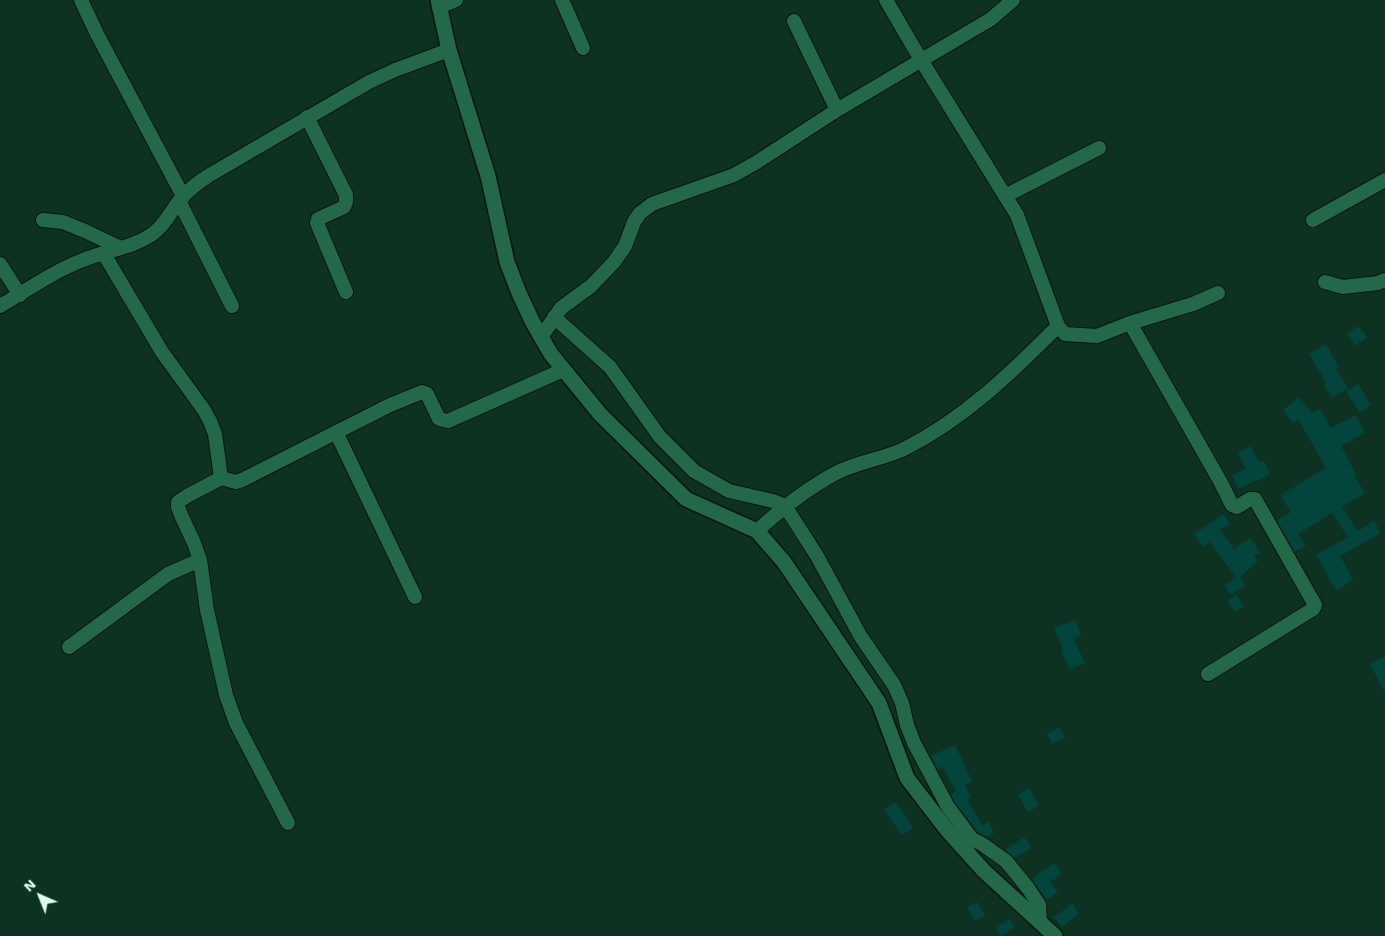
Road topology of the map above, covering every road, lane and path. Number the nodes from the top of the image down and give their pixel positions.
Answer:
1 (81, 0) edge
2 (456, 0) edge
3 (562, 0) edge
4 (886, 0) edge
5 (1013, 0) edge
6 (439, 4) edge
7 (794, 21) dead end
8 (584, 48) dead end
9 (449, 50) junction
10 (921, 60) junction
11 (838, 110) junction
12 (307, 117) junction
13 (1099, 148) dead end
14 (1385, 180) edge
15 (1005, 196) junction
16 (181, 198) junction
17 (43, 220) dead end
18 (1313, 220) dead end
19 (121, 248) junction
20 (104, 254) junction
21 (0, 264) edge
22 (1385, 280) edge
23 (1325, 282) dead end
24 (346, 292) dead end
25 (1218, 292) dead end
26 (20, 295) junction
27 (0, 306) edge
28 (232, 306) dead end
29 (554, 317) junction
30 (1130, 323) junction
31 (1058, 326) junction
32 (541, 337) junction
33 (563, 370) junction
34 (336, 432) junction
35 (221, 478) junction
36 (785, 506) junction
37 (757, 531) junction
38 (200, 560) junction
39 (415, 597) dead end
40 (69, 647) dead end
41 (1208, 674) dead end
42 (288, 823) dead end
43 (1040, 922) junction
44 (1054, 936) edge

1 - 16 street
2 - 6 street
3 - 8 street
4 - 10 street
5 - 10 street
6 - 9 street
7 - 11 street
9 - 12 street
9 - 32 street
10 - 11 street
10 - 15 street
11 - 29 street
12 - 16 street
12 - 24 street
13 - 15 street
14 - 18 street
15 - 31 street
16 - 19 street
16 - 28 street
17 - 19 street
19 - 20 street
20 - 26 street
20 - 35 street
21 - 26 street
22 - 23 street
25 - 30 street
26 - 27 street
29 - 32 street
29 - 36 street
30 - 31 street
30 - 41 street
31 - 36 street
32 - 33 street
33 - 34 street
33 - 37 street
34 - 35 street
34 - 39 street
35 - 38 street
36 - 37 street
36 - 43 street
37 - 43 street
38 - 40 street
38 - 42 street
43 - 44 street

